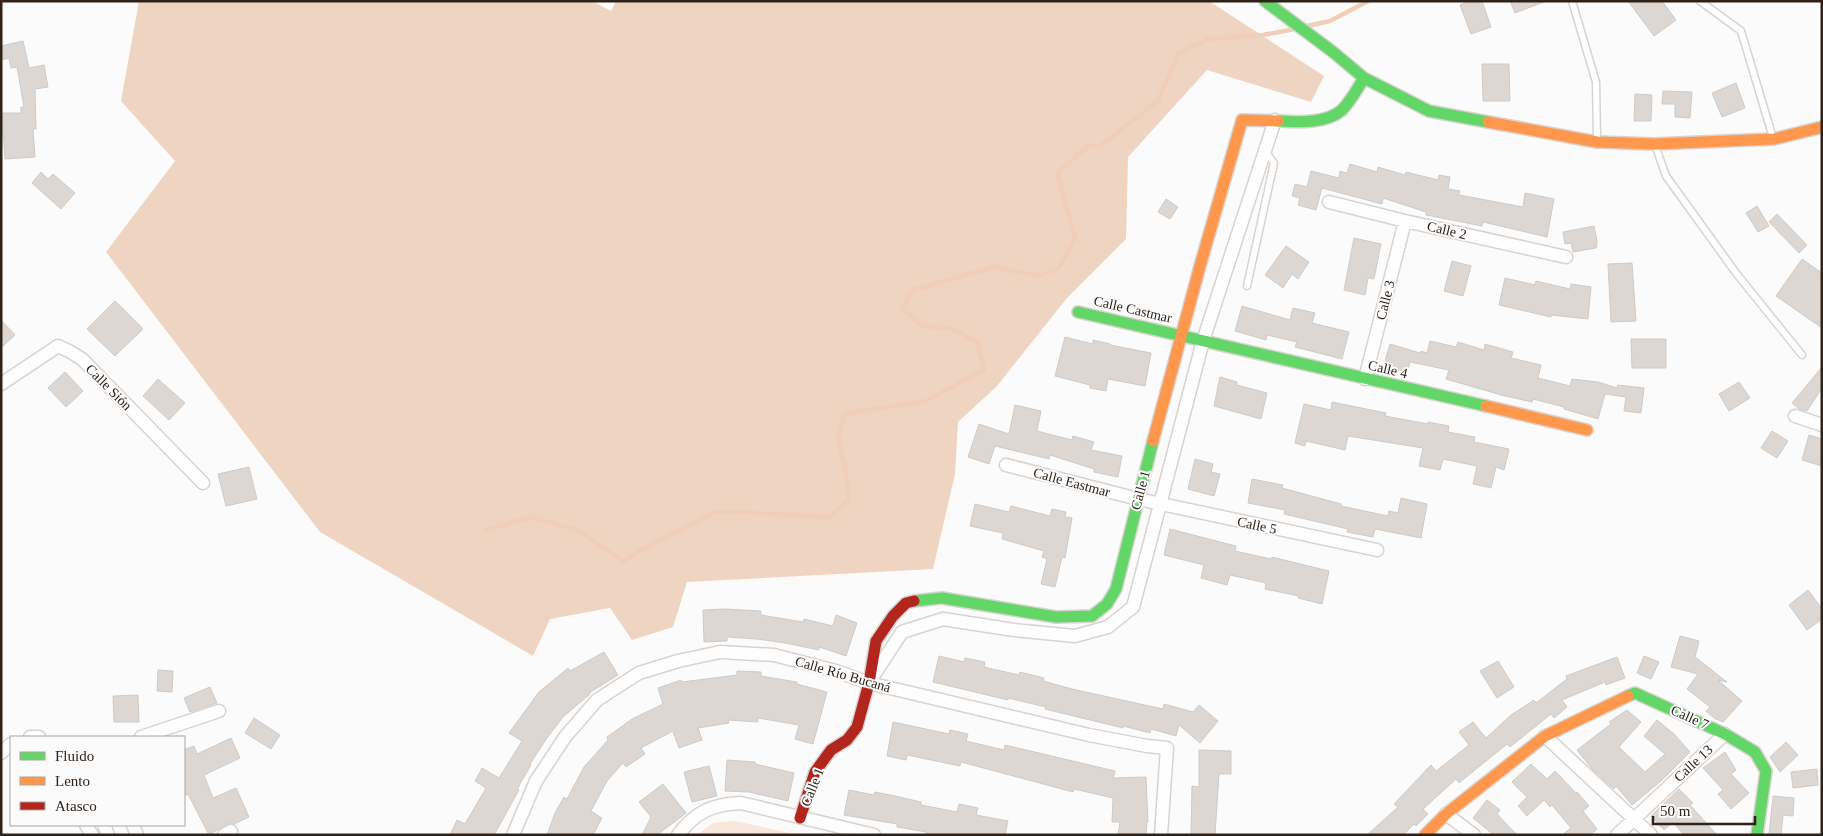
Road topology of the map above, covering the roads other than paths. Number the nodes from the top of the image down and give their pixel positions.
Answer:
1 (1265, 1) edge
2 (1572, 1) edge
3 (1700, 1) edge
4 (1364, 78) junction
5 (1275, 120) junction
6 (1822, 127) edge
7 (1774, 139) junction
8 (1597, 142) junction
9 (1654, 144) junction
10 (1265, 151) junction
11 (1329, 202) dead end
12 (1405, 221) junction
13 (1566, 257) dead end
14 (1247, 286) dead end
15 (1078, 312) dead end
16 (1182, 336) junction
17 (1203, 341) junction
18 (1802, 355) dead end
19 (1365, 379) junction
20 (1, 384) edge
21 (1795, 416) dead end
22 (1822, 425) edge
23 (1587, 430) dead end
24 (1006, 465) dead end
25 (203, 483) dead end
26 (1138, 499) junction
27 (1159, 504) junction
28 (1377, 550) dead end
29 (869, 683) junction
30 (219, 711) dead end
31 (1725, 734) junction
32 (144, 736) edge
33 (1545, 736) junction
34 (1446, 814) junction
35 (800, 818) junction
36 (1633, 818) junction
37 (513, 835) edge
38 (678, 835) edge
39 (874, 835) edge
40 (1161, 835) edge
41 (1425, 835) edge
42 (1474, 835) edge
43 (1617, 835) edge
44 (1651, 835) edge
45 (1757, 835) edge

1 - 4 street
2 - 8 lane
3 - 7 lane
4 - 5 street, Calle 1
4 - 8 street
5 - 10 street, Calle 1
5 - 16 street, Calle 1
6 - 7 street
7 - 9 street
8 - 9 street
9 - 18 lane
10 - 14 lane
10 - 17 street, Calle 1
11 - 12 street, Calle 2
12 - 13 street, Calle 2
12 - 19 street, Calle 3
15 - 16 street, Calle Castmar
16 - 17 street, Calle 4
16 - 26 street, Calle 1
17 - 19 street, Calle 4
17 - 27 street, Calle 1
19 - 23 street, Calle 4
20 - 25 street, Calle Sión
21 - 22 street
24 - 26 street, Calle Eastmar
26 - 27 street, Calle 5
26 - 29 street, Calle 1
27 - 28 street, Calle 5
27 - 29 street, Calle 1
29 - 35 street, Calle 1
29 - 37 street, Calle Río Bucaná
29 - 40 street, Calle Río Bucaná
30 - 32 street
31 - 33 street, Calle 7
31 - 36 street, Calle 13
31 - 45 street, Calle 7
33 - 34 street, Calle 7
33 - 36 street
34 - 41 street, Calle 7
34 - 42 street
35 - 38 street
35 - 39 street
36 - 43 street, Calle 13
36 - 44 street

